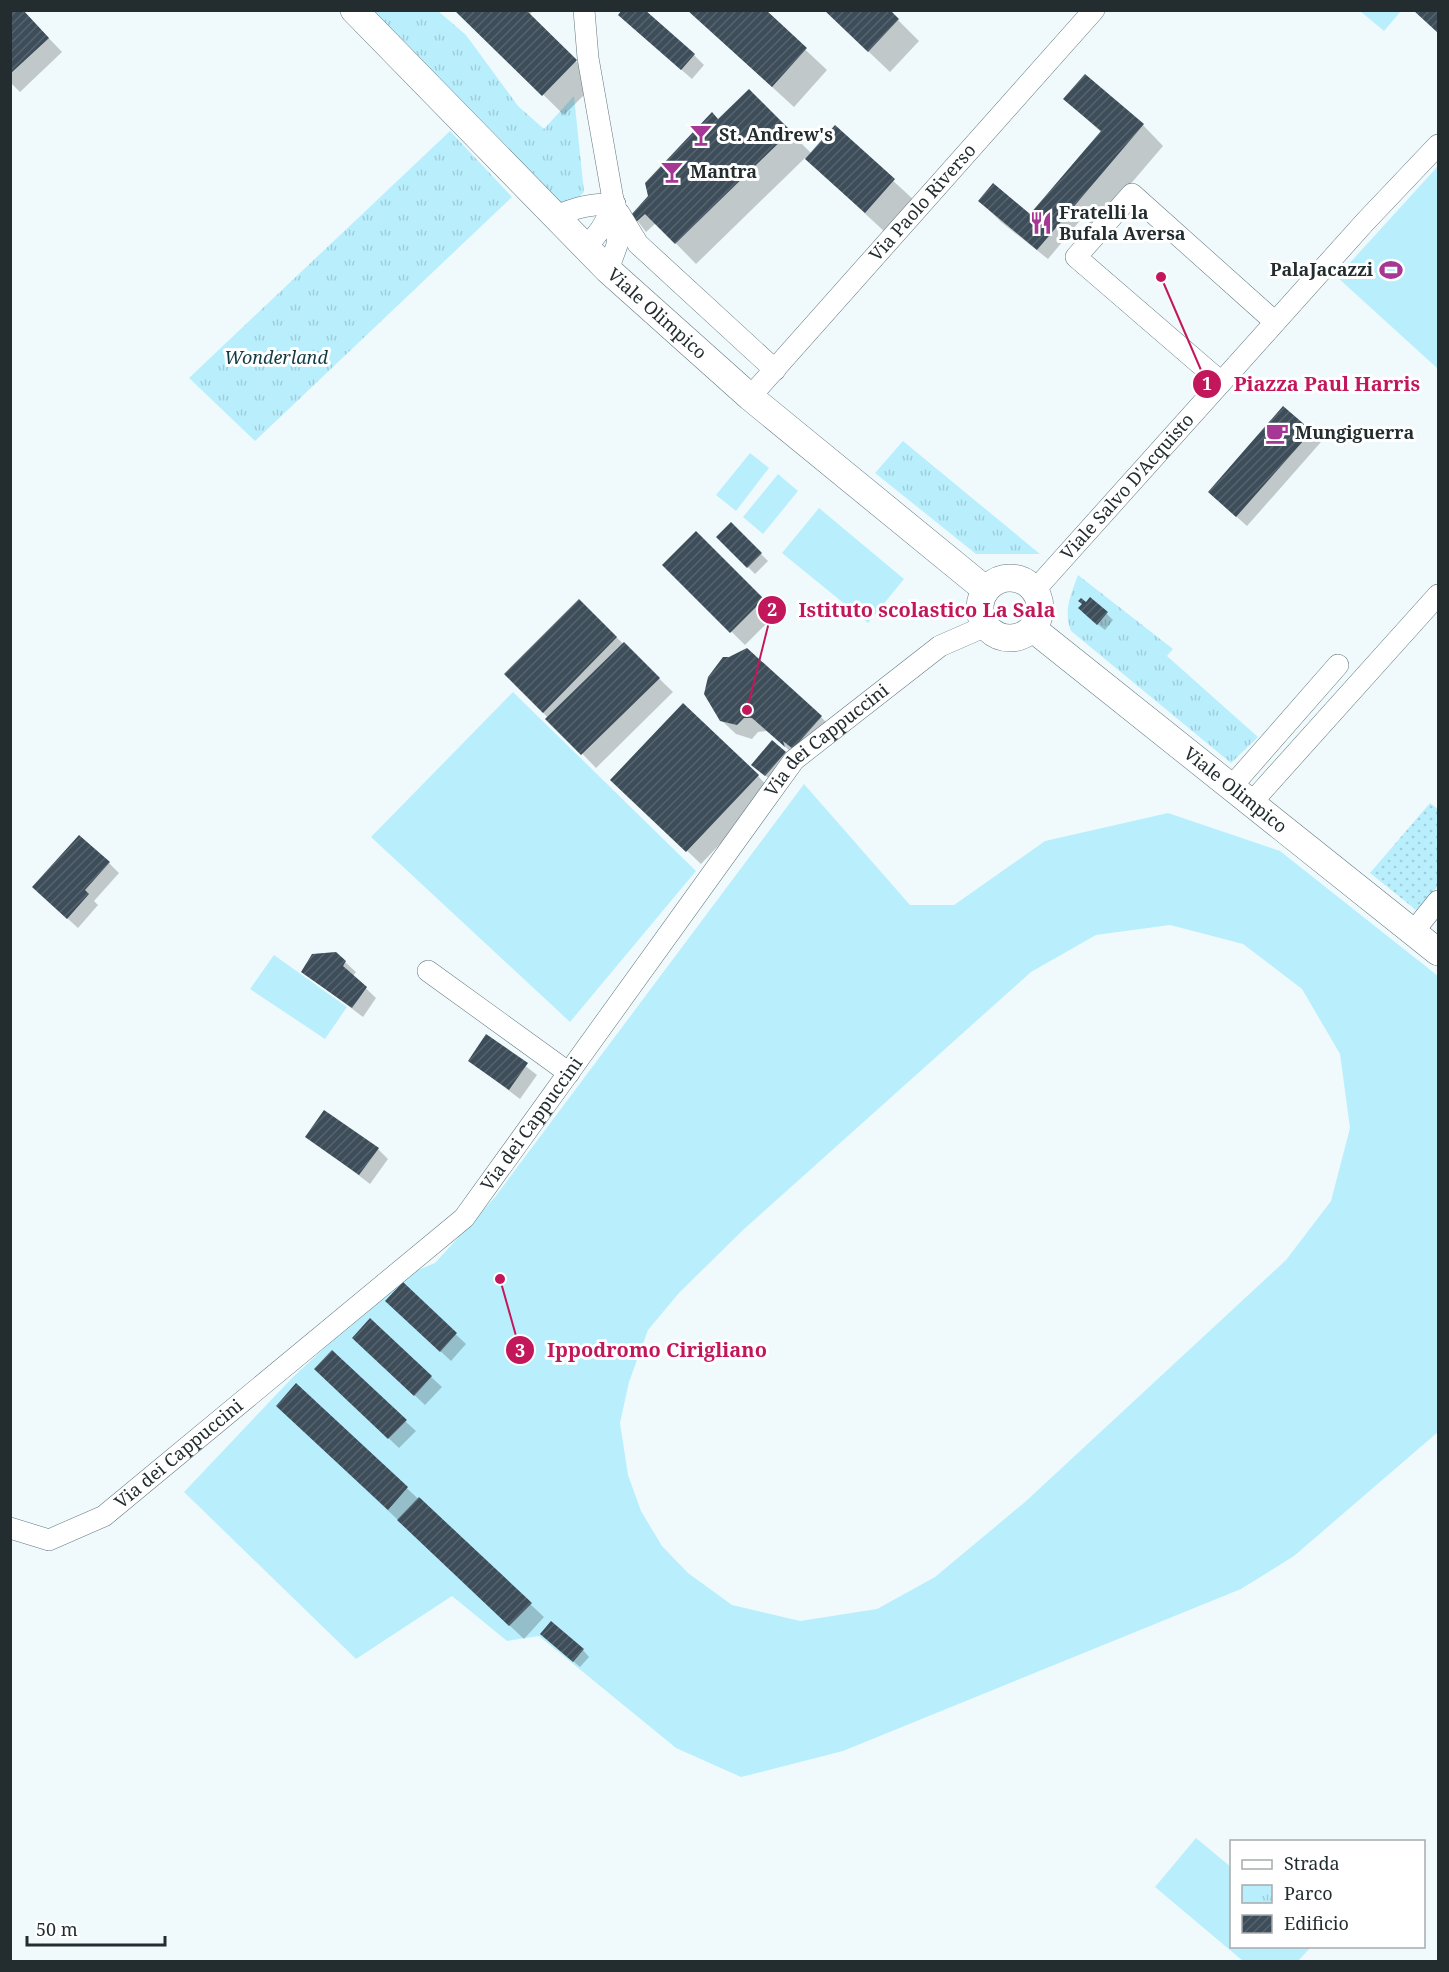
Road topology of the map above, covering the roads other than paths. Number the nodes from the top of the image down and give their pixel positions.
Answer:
1 (354, 10) edge
2 (584, 10) edge
3 (1094, 10) edge
4 (1438, 144) edge
5 (615, 204) junction
6 (571, 234) junction
7 (608, 270) junction
8 (1275, 322) junction
9 (775, 370) junction
10 (1221, 382) junction
11 (750, 397) junction
12 (986, 590) junction
13 (1034, 591) junction
14 (1438, 595) edge
15 (986, 626) junction
16 (1032, 628) junction
17 (1338, 665) dead end
18 (1242, 794) junction
19 (1438, 901) edge
20 (1413, 932) junction
21 (1438, 952) edge
22 (428, 971) dead end
23 (569, 1073) junction
24 (10, 1528) edge

1 - 6 main road, Viale Olimpico
2 - 5 street
3 - 9 street, Via Paolo Riverso
4 - 8 street, Viale Salvo D'Acquisto
5 - 6 street
5 - 6 street
5 - 7 street
5 - 9 street
6 - 7 main road, Viale Olimpico
7 - 11 main road, Viale Olimpico
8 - 10 street, Viale Salvo D'Acquisto
8 - 10 street
9 - 11 street, Via Paolo Riverso
10 - 13 street, Viale Salvo D'Acquisto
11 - 12 main road, Viale Olimpico
12 - 13 main road
12 - 15 main road
13 - 16 main road
14 - 18 street
15 - 16 main road
15 - 23 street, Via dei Cappuccini
16 - 18 main road, Viale Olimpico
17 - 18 street
18 - 20 main road, Viale Olimpico
19 - 20 street
20 - 21 main road, Viale Olimpico
22 - 23 street
23 - 24 street, Via dei Cappuccini

